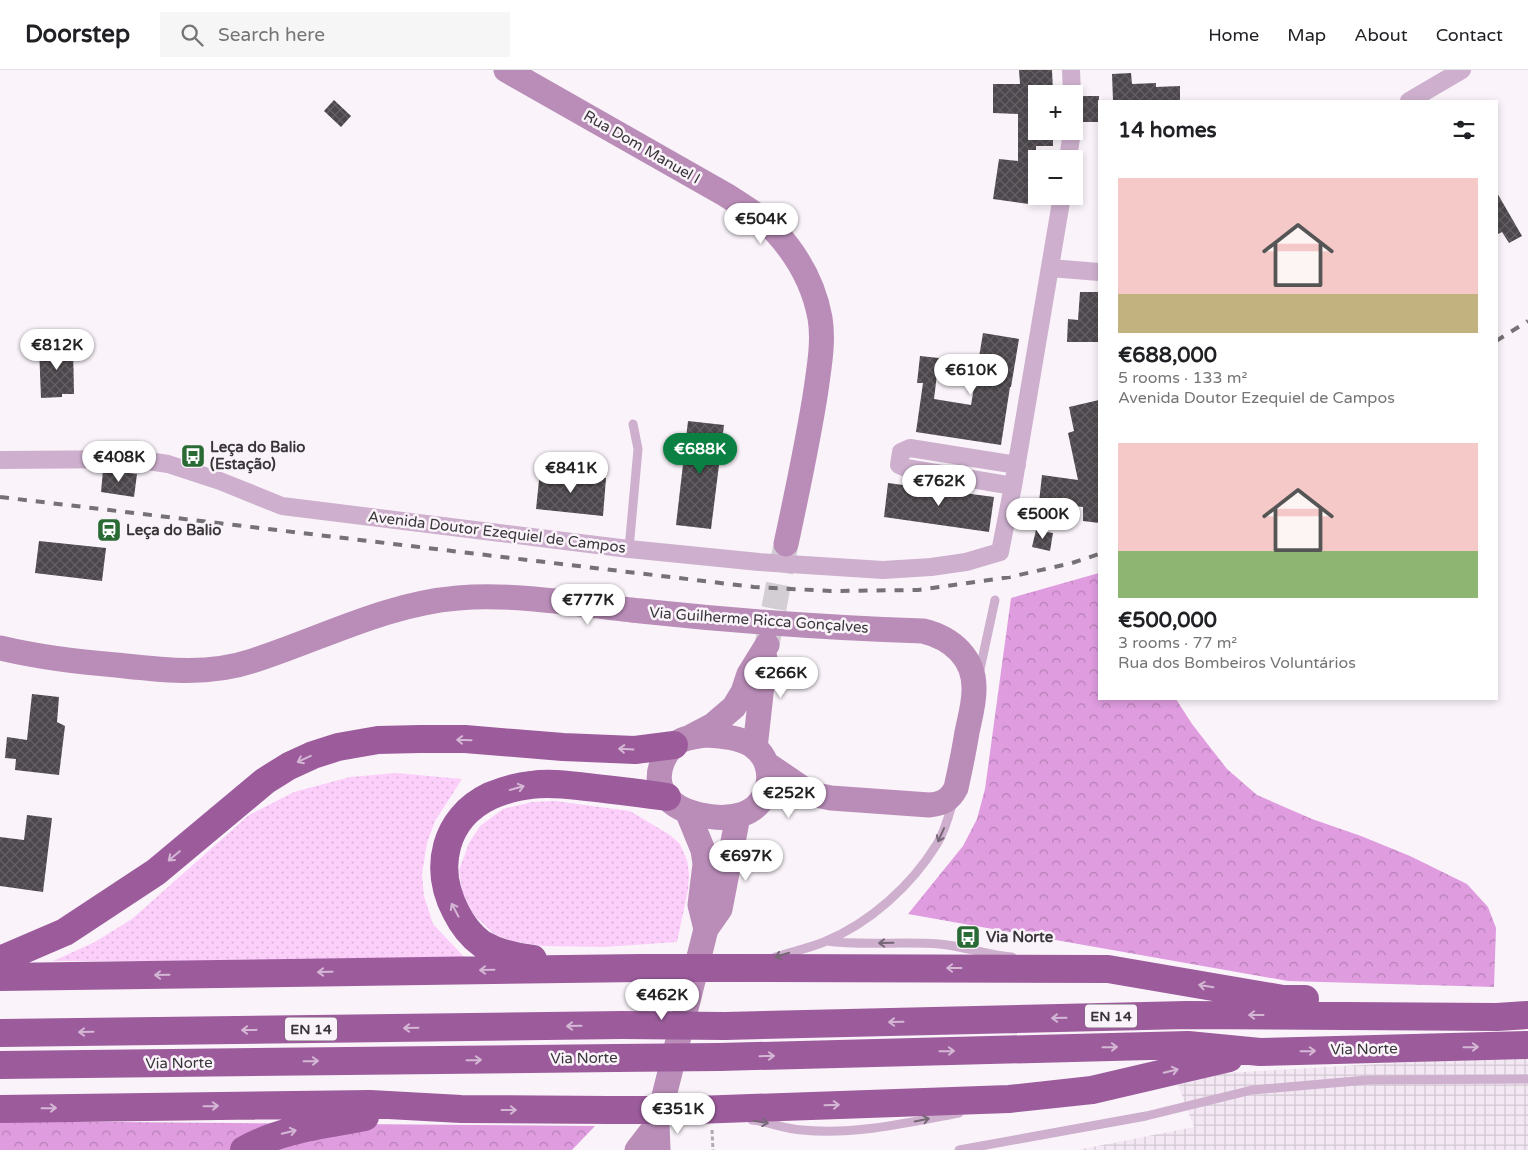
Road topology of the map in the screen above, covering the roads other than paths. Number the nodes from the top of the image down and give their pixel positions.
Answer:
1 (506, 70) edge
2 (1071, 70) edge
3 (1462, 70) edge
4 (1072, 85) edge
5 (1411, 100) edge
6 (1060, 205) edge
7 (1050, 268) junction
8 (1098, 272) edge
9 (633, 424) dead end
10 (0, 460) edge
11 (1017, 464) junction
12 (1013, 486) junction
13 (786, 544) tunnel mouth
14 (629, 549) junction
15 (994, 600) dead end
16 (0, 648) edge
17 (974, 698) junction
18 (683, 741) junction
19 (761, 756) junction
20 (956, 788) junction
21 (811, 794) junction
22 (677, 804) junction
23 (760, 804) junction
24 (738, 816) junction
25 (706, 929) junction
26 (826, 941) junction
27 (1024, 958) dead end
28 (0, 960) edge
29 (1041, 960) dead end
30 (641, 968) junction
31 (738, 968) junction
32 (1108, 969) junction
33 (0, 977) edge
34 (1528, 1015) edge
35 (1497, 1017) junction
36 (0, 1033) edge
37 (1528, 1046) edge
38 (1260, 1052) junction
39 (0, 1065) edge
40 (1528, 1079) edge
41 (1055, 1094) junction
42 (0, 1109) edge
43 (461, 1109) junction
44 (696, 1110) junction
45 (649, 1142) edge
46 (244, 1150) edge
47 (959, 1150) edge

1 - 13 main road, Rua Dom Manuel I
2 - 4 street
3 - 5 street
6 - 7 street
7 - 8 street
7 - 11 street
9 - 14 lane
10 - 14 street, Avenida Doutor Ezequiel de Campos
11 - 12 street
11 - 12 street
12 - 14 street, Avenida Doutor Ezequiel de Campos
15 - 17 lane
16 - 17 main road, Via Guilherme Ricca Gonçalves
17 - 20 main road, Via Guilherme Ricca Gonçalves
18 - 19 main road
18 - 19 main road
18 - 22 main road
18 -> 28 highway
19 - 21 main road
19 - 23 main road
20 - 21 main road
20 -> 26 lane
21 - 23 main road
22 - 24 main road
22 - 25 main road
30 -> 22 highway
23 - 24 main road
24 - 25 main road
25 - 45 main road
27 -> 26 lane
26 -> 31 lane
29 - 32 lane
30 - 31 highway, bridge
30 -> 33 highway
32 -> 31 highway
35 -> 32 highway
34 - 35 highway, EN 14
35 -> 36 highway, EN 14, bridge
38 -> 37 highway, Via Norte / EN 14
39 -> 38 highway, Via Norte / EN 14, bridge
41 -> 38 highway
40 - 47 lane
44 -> 41 highway
44 -> 41 lane
42 -> 43 highway
43 -> 44 highway, bridge
46 -> 43 highway

